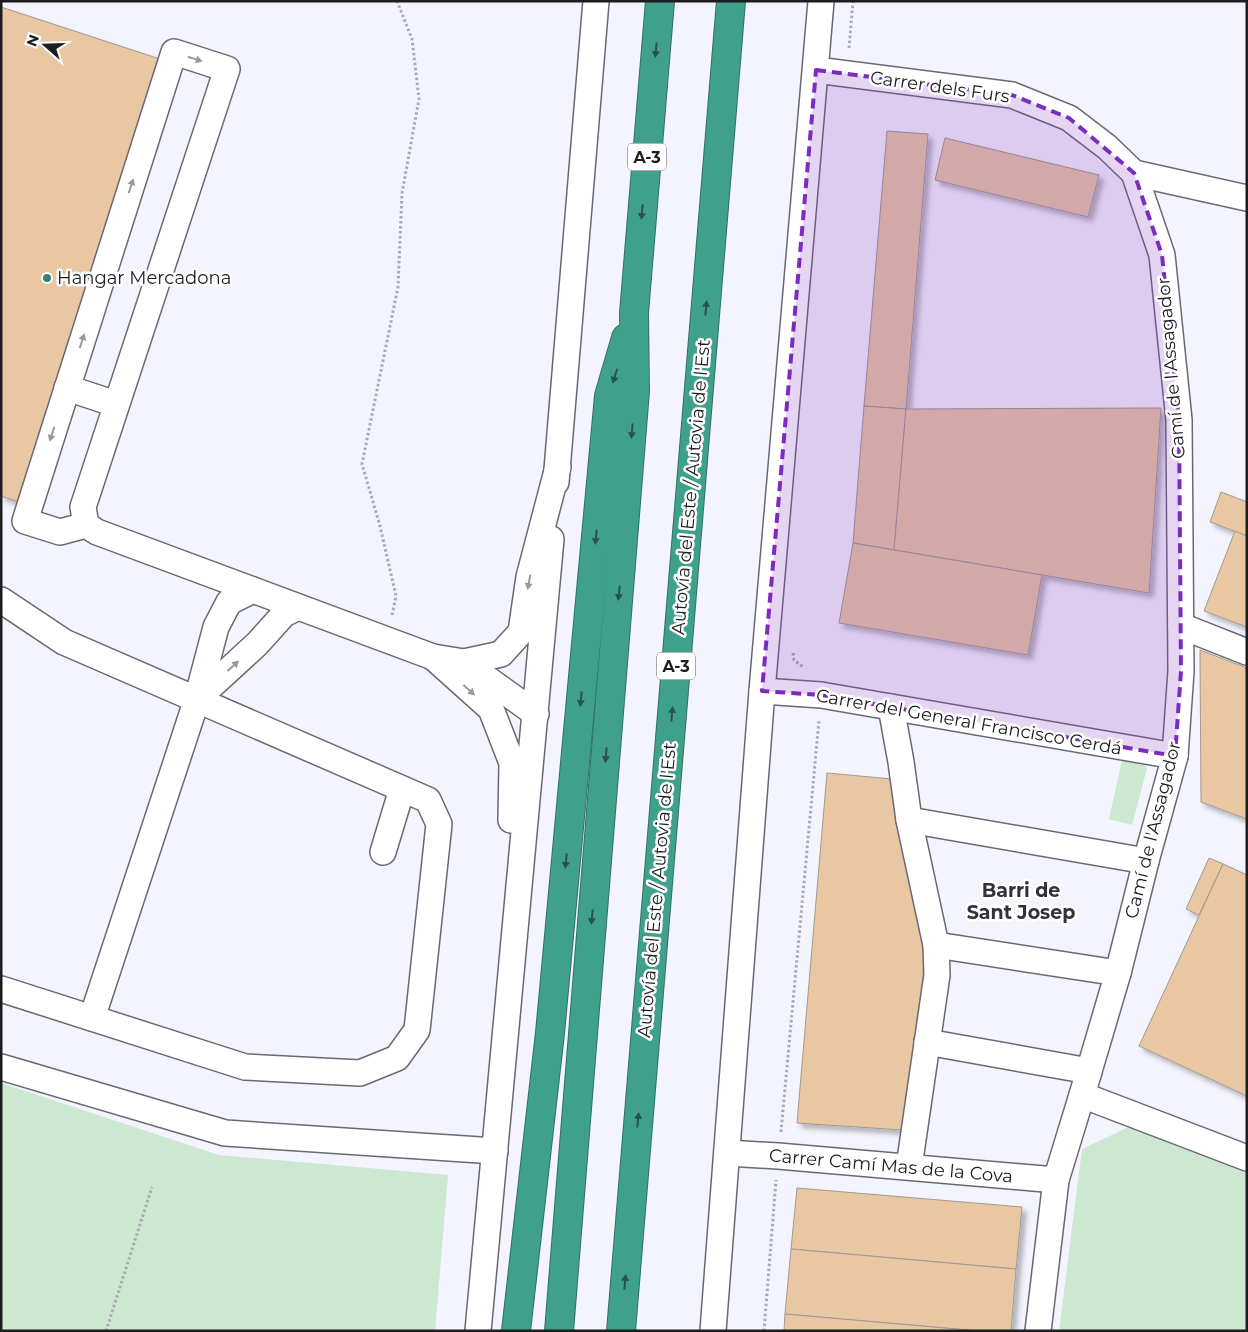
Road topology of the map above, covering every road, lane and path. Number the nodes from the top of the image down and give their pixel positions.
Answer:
1 (397, 1) edge
2 (596, 1) edge
3 (660, 1) edge
4 (731, 1) edge
5 (821, 1) edge
6 (853, 1) edge
7 (816, 70) junction
8 (841, 72) junction
9 (1134, 173) junction
10 (1247, 198) edge
11 (634, 313) junction
12 (67, 388) junction
13 (116, 404) junction
14 (558, 466) junction
15 (86, 524) junction
16 (253, 590) junction
17 (1, 600) edge
18 (298, 607) junction
19 (1181, 626) junction
20 (388, 641) junction
21 (791, 645) dead end
22 (1247, 652) edge
23 (433, 658) junction
24 (464, 662) junction
25 (762, 691) junction
26 (821, 695) junction
27 (197, 699) junction
28 (891, 707) junction
29 (536, 714) junction
30 (1174, 756) junction
31 (402, 789) junction
32 (909, 820) junction
33 (382, 852) dead end
34 (1146, 861) junction
35 (936, 945) junction
36 (1118, 973) junction
37 (511, 977) junction
38 (2, 993) edge
39 (92, 1018) junction
40 (927, 1042) junction
41 (1, 1067) edge
42 (1089, 1071) junction
43 (1082, 1095) junction
44 (495, 1151) junction
45 (727, 1153) junction
46 (778, 1156) junction
47 (1247, 1158) edge
48 (910, 1167) junction
49 (1056, 1180) junction
50 (152, 1187) dead end
51 (106, 1331) edge
52 (478, 1331) edge
53 (516, 1331) edge
54 (559, 1331) edge
55 (621, 1331) edge
56 (713, 1331) edge
57 (764, 1331) edge
58 (1038, 1331) edge

1 - 20 path
2 - 14 street
3 -> 11 highway, A-3
55 -> 4 highway, Autovía del Este / Autovia de l'Est / A-3
5 - 7 street
6 - 8 path
7 - 8 street, Carrer dels Furs
7 - 25 street
8 - 9 street, Carrer dels Furs
9 - 10 street
9 - 19 street, Camí de l'Assagador
11 -> 53 highway
11 -> 54 highway, A-3
12 - 13 street
12 -> 13 street
12 -> 15 street
13 - 15 street
14 -> 24 street
14 - 29 street
15 - 16 street
16 - 18 street
16 - 27 street
17 - 27 street
18 - 20 street
27 -> 18 street
19 - 22 street
19 - 30 street, Camí de l'Assagador
20 - 23 street
21 - 26 path
23 - 24 street
23 -> 37 street
24 - 29 street
25 - 26 street, Carrer del General Francisco Cerdá
25 - 45 street
26 - 28 street, Carrer del General Francisco Cerdá
26 - 46 path
27 - 31 street
27 - 39 street
28 - 30 street, Carrer del General Francisco Cerdá
28 - 32 street
29 - 37 street
30 - 34 street, Camí de l'Assagador
31 - 33 street
31 - 39 street
32 - 34 street
32 - 35 street
34 - 36 street, Camí de l'Assagador
35 - 36 street
35 - 40 street
36 - 42 street, Camí de l'Assagador
37 - 44 street
38 - 39 street
40 - 42 street
40 - 48 street
41 - 44 street
42 - 43 street, Camí de l'Assagador
43 - 47 street
43 - 49 street, Camí de l'Assagador
44 - 52 street
45 - 46 street, Carrer Camí Mas de la Cova
45 - 56 street
46 - 48 street, Carrer Camí Mas de la Cova
46 - 57 path
48 - 49 street, Carrer Camí Mas de la Cova
49 - 58 street, Camí de l'Assagador
50 - 51 path

